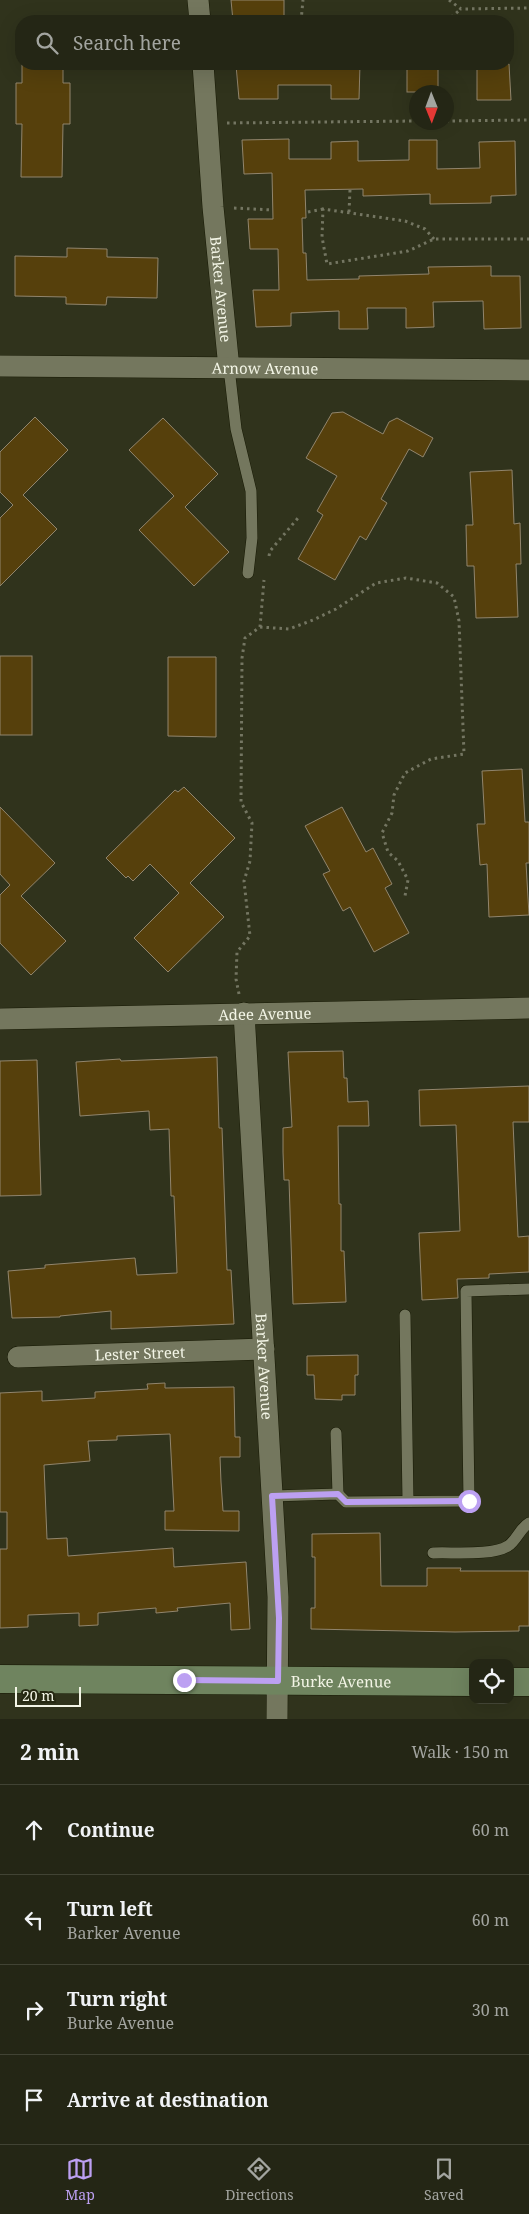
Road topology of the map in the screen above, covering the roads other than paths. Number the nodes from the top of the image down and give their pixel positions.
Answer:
1 (198, 0) edge
2 (199, 15) edge
3 (203, 70) edge
4 (0, 366) edge
5 (229, 368) junction
6 (529, 370) edge
7 (248, 573) dead end
8 (529, 1008) edge
9 (244, 1013) junction
10 (0, 1019) edge
11 (529, 1289) edge
12 (405, 1315) dead end
13 (264, 1349) junction
14 (18, 1357) dead end
15 (336, 1434) dead end
16 (338, 1494) junction
17 (272, 1496) junction
18 (408, 1501) junction
19 (529, 1523) edge
20 (433, 1553) dead end
21 (0, 1679) edge
22 (278, 1681) junction
23 (469, 1682) edge
24 (514, 1682) edge
25 (529, 1682) edge
26 (277, 1719) edge

1 - 2 street
3 - 5 street, Barker Avenue
4 - 5 street, Arnow Avenue
5 - 6 street, Arnow Avenue
5 - 7 lane, Barker Avenue
8 - 9 street, Adee Avenue
9 - 10 street, Adee Avenue
9 - 13 street, Barker Avenue
11 - 18 lane
12 - 18 lane
13 - 14 street, Lester Street
13 - 17 street, Barker Avenue
15 - 16 lane
16 - 17 lane
16 - 18 lane
17 - 22 street, Barker Avenue
19 - 20 lane
21 - 22 main road, Burke Avenue
22 - 23 main road, Burke Avenue
22 - 26 street, Barker Avenue
24 - 25 main road

